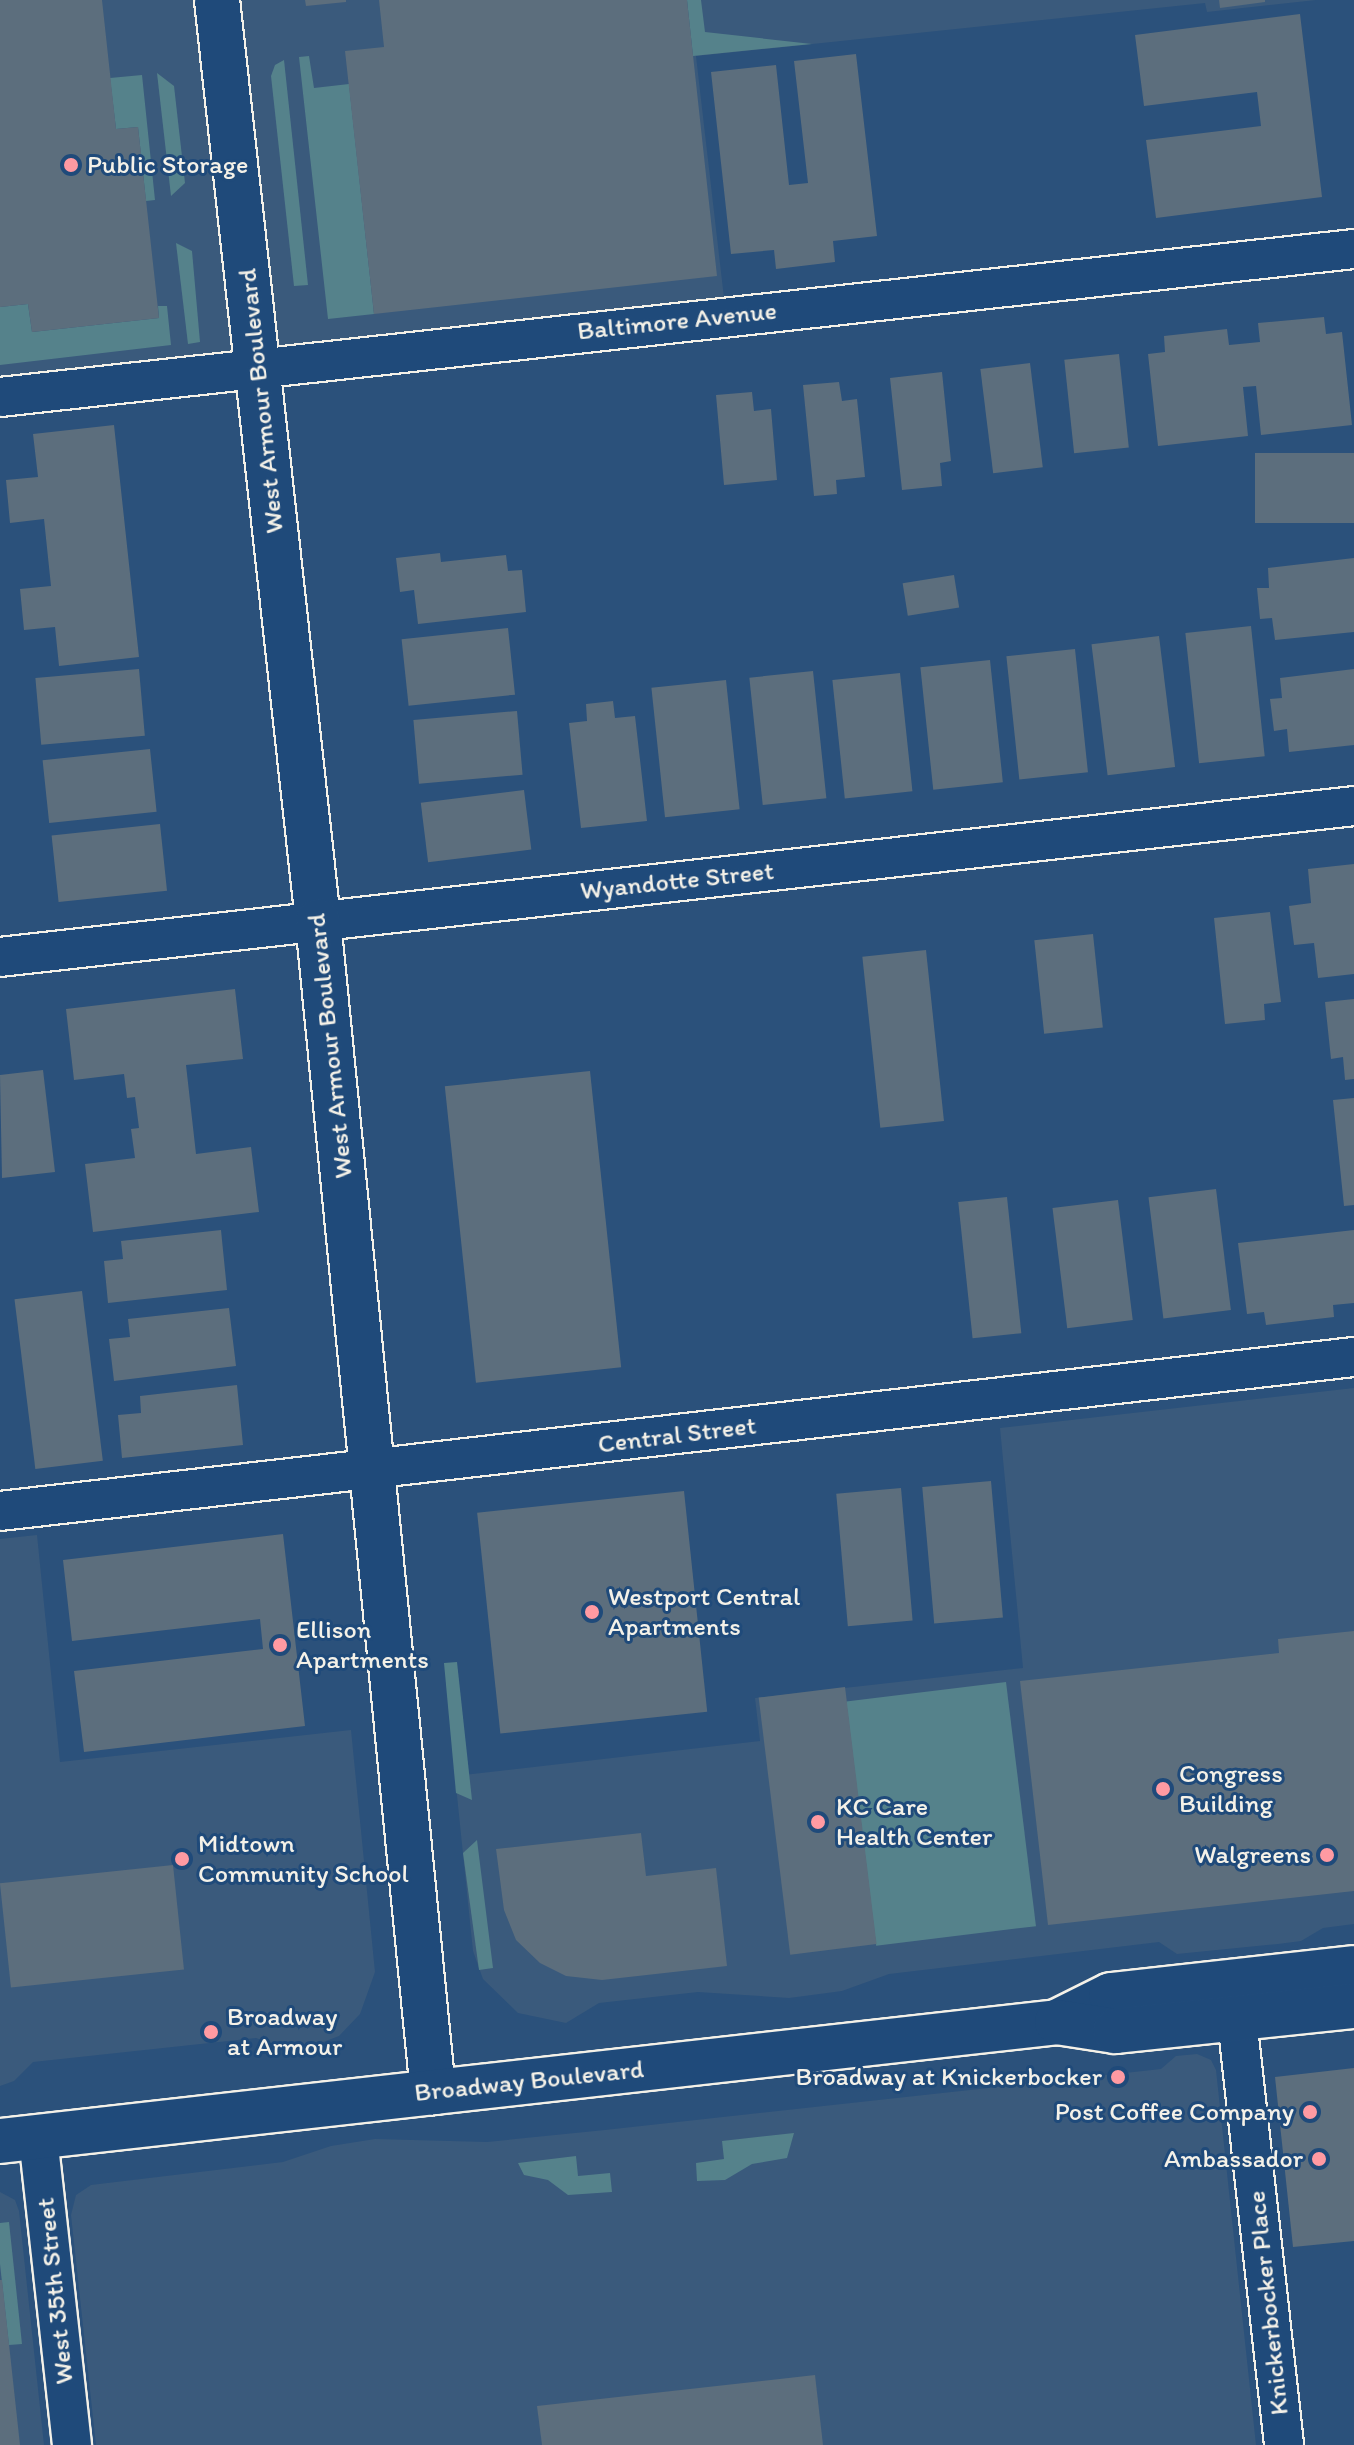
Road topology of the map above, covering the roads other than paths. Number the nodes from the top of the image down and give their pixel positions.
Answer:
1 (217, 0) edge
2 (1354, 249) edge
3 (257, 366) junction
4 (0, 397) edge
5 (1354, 806) edge
6 (318, 921) junction
7 (0, 957) edge
8 (1354, 1357) edge
9 (373, 1470) junction
10 (0, 1511) edge
11 (1354, 1968) edge
12 (1354, 2006) edge
13 (1237, 2019) junction
14 (1057, 2022) junction
15 (433, 2092) junction
16 (19, 2139) edge
17 (72, 2445) edge
18 (1284, 2445) edge

1 - 3 main road, West Armour Boulevard
2 - 3 street, Baltimore Avenue
3 - 4 street, Baltimore Avenue
3 - 6 main road, West Armour Boulevard
5 - 6 street, Wyandotte Street
6 - 7 street, Wyandotte Street
6 - 9 main road, West Armour Boulevard
8 - 9 street, Central Street
9 - 10 street, Central Street
9 - 15 main road, West Armour Boulevard
11 - 14 main road, Broadway Boulevard
12 - 13 main road, Broadway Boulevard
13 - 14 main road, Broadway Boulevard
13 - 18 street, Knickerbocker Place
14 - 15 main road, Broadway Boulevard
15 - 16 main road, Broadway Boulevard
16 - 17 street, West 35th Street

